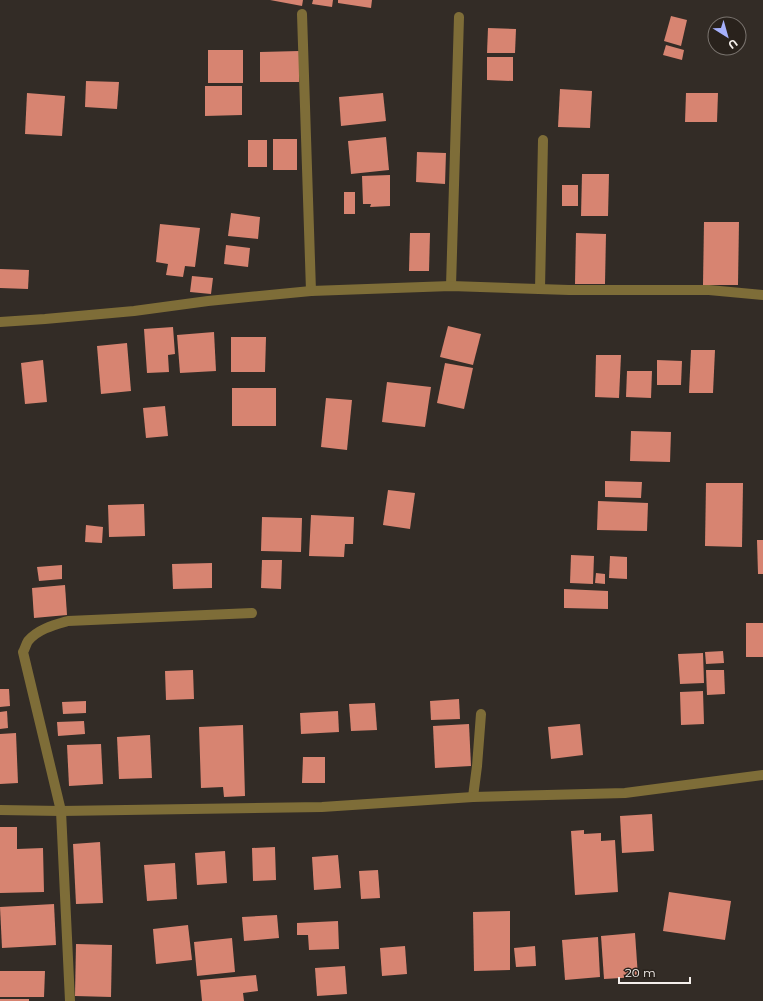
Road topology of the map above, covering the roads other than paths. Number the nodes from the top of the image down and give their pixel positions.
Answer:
1 (302, 14) dead end
2 (459, 17) dead end
3 (543, 140) dead end
4 (451, 286) junction
5 (540, 289) junction
6 (311, 290) junction
7 (763, 295) edge
8 (0, 322) edge
9 (252, 613) dead end
10 (481, 714) dead end
11 (763, 775) edge
12 (473, 797) junction
13 (0, 810) edge
14 (62, 811) junction
15 (70, 1001) edge

1 - 6 street
2 - 4 street
3 - 5 street
4 - 5 street
4 - 6 street
5 - 7 street
6 - 8 street
9 - 14 street
10 - 12 street
11 - 12 street
12 - 14 street
13 - 14 street
14 - 15 street

